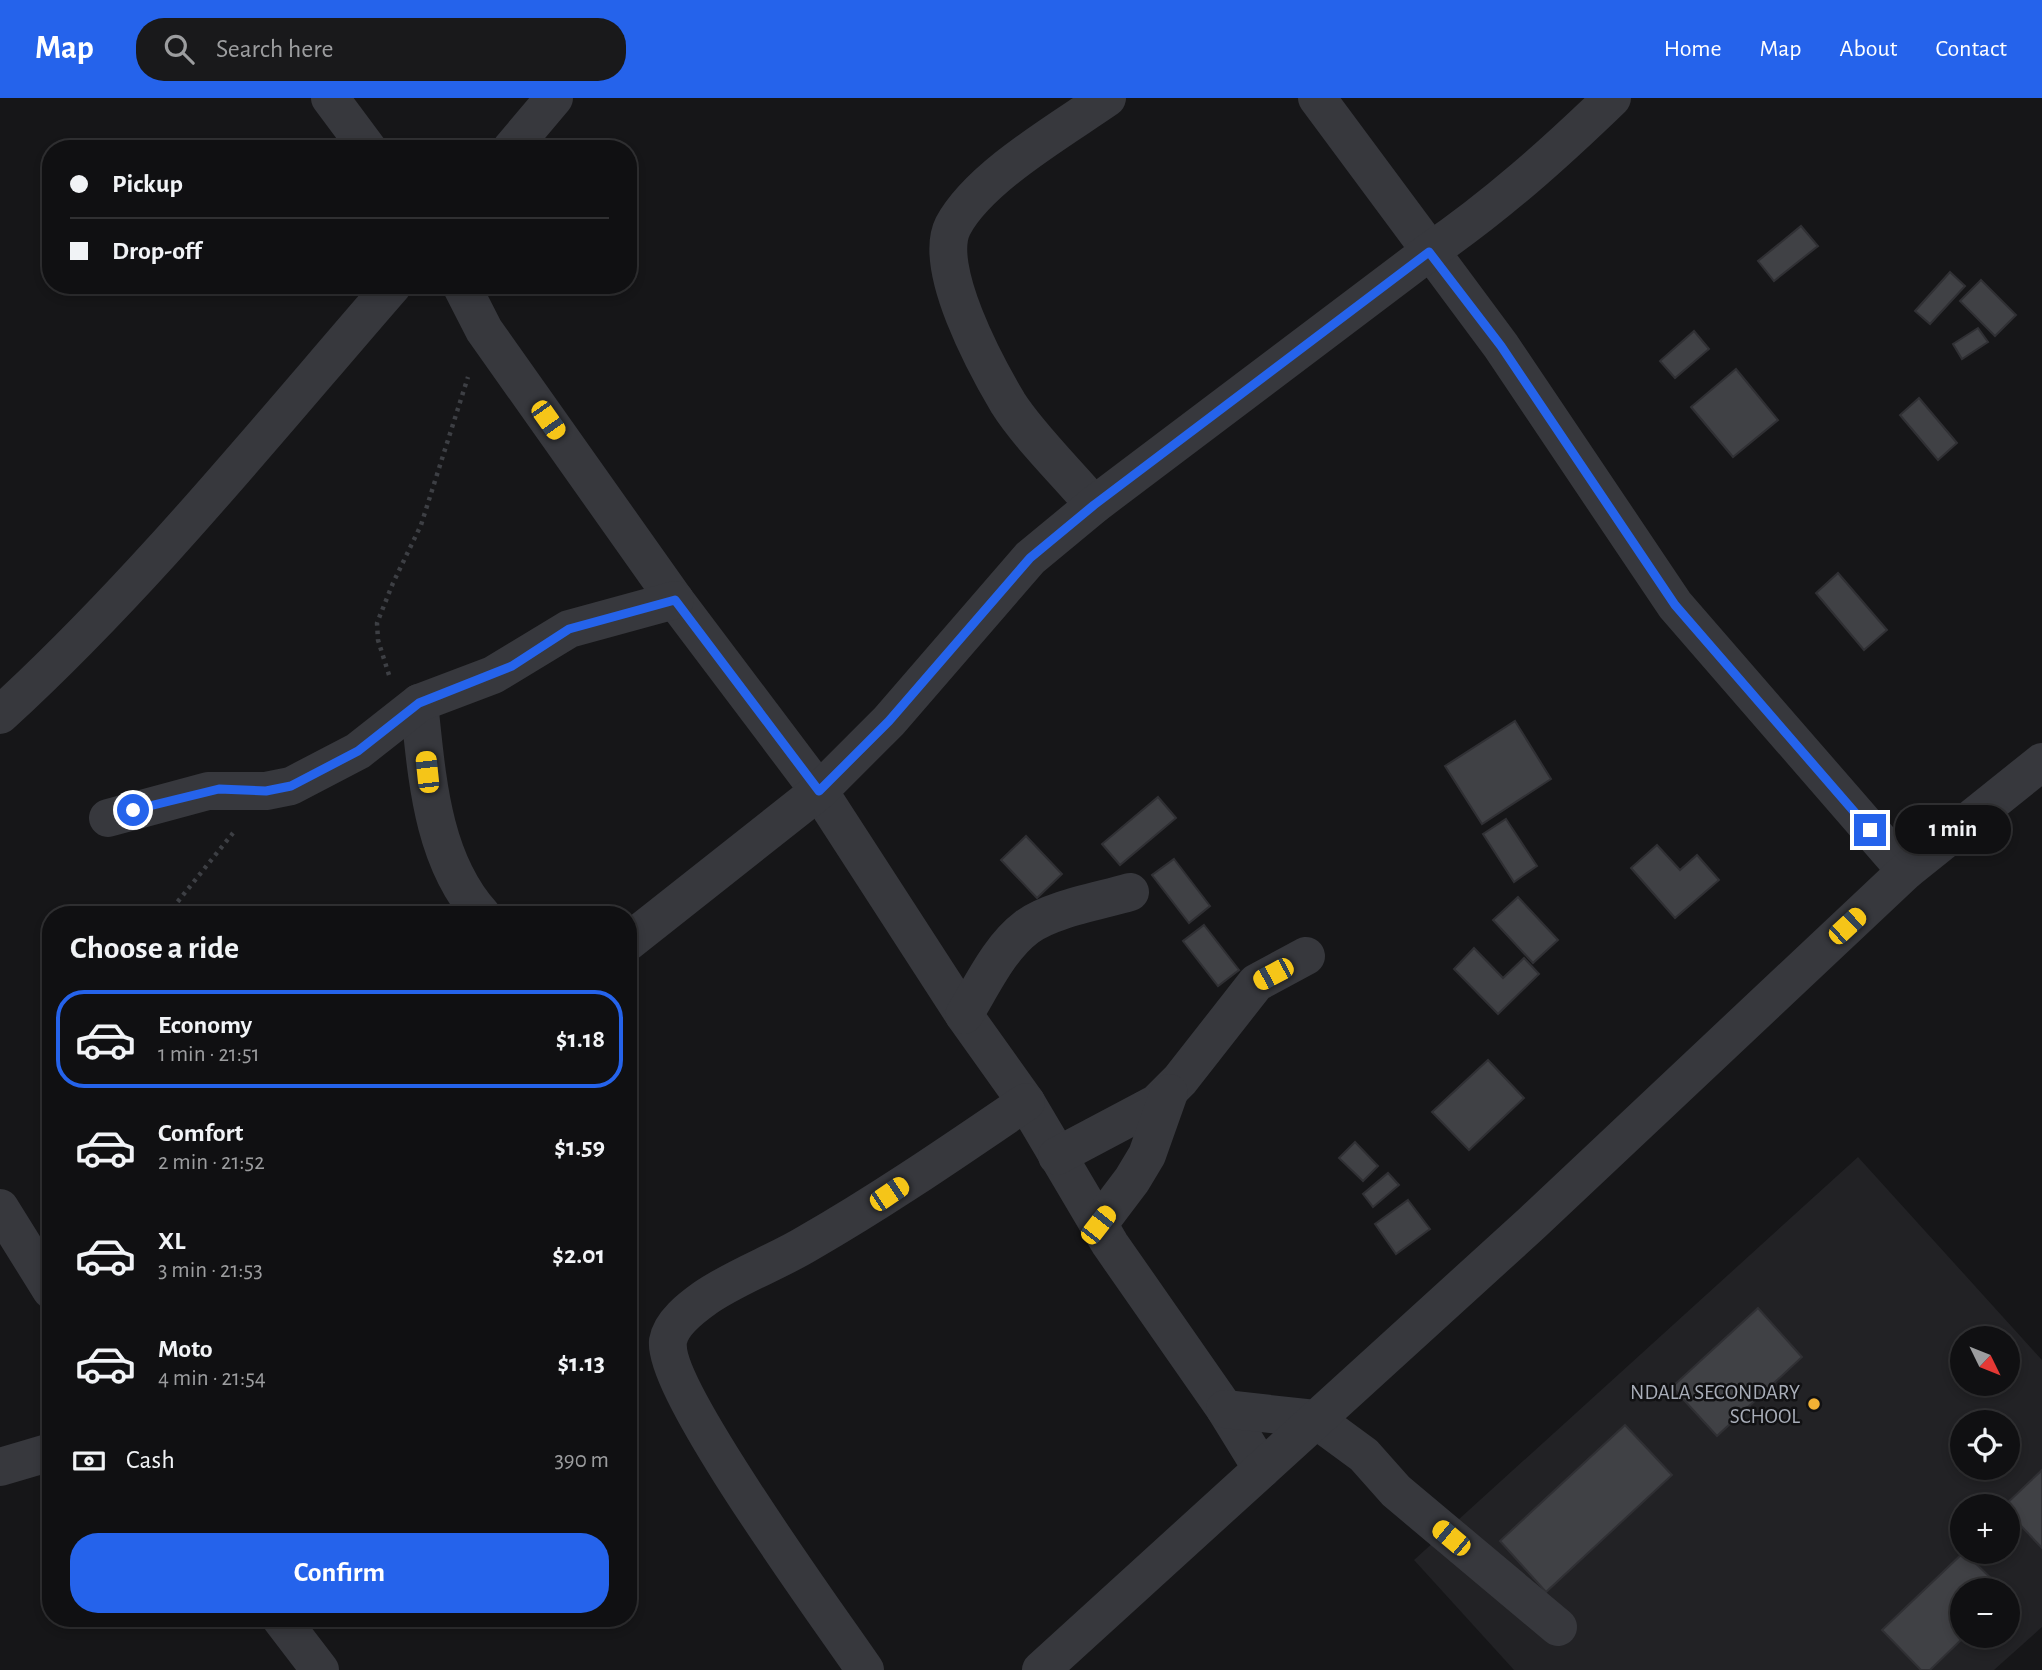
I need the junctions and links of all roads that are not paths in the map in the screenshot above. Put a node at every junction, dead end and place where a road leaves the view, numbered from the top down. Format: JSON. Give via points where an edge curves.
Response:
{"nodes":[{"id":1,"x":330,"y":98,"type":"edge"},
{"id":2,"x":554,"y":98,"type":"edge"},
{"id":3,"x":1107,"y":98,"type":"edge"},
{"id":4,"x":1317,"y":98,"type":"edge"},
{"id":5,"x":1612,"y":98,"type":"edge"},
{"id":6,"x":361,"y":140,"type":"edge"},
{"id":7,"x":518,"y":140,"type":"edge"},
{"id":8,"x":1429,"y":252,"type":"junction"},
{"id":9,"x":385,"y":294,"type":"edge"},
{"id":10,"x":466,"y":294,"type":"edge"},
{"id":11,"x":1094,"y":505,"type":"junction"},
{"id":12,"x":675,"y":600,"type":"junction"},
{"id":13,"x":419,"y":703,"type":"junction"},
{"id":14,"x":0,"y":715,"type":"edge"},
{"id":15,"x":2042,"y":762,"type":"edge"},
{"id":16,"x":819,"y":791,"type":"junction"},
{"id":17,"x":108,"y":818,"type":"dead end"},
{"id":18,"x":1906,"y":871,"type":"junction"},
{"id":19,"x":1129,"y":892,"type":"dead end"},
{"id":20,"x":476,"y":906,"type":"edge"},
{"id":21,"x":637,"y":935,"type":"edge"},
{"id":22,"x":1306,"y":956,"type":"dead end"},
{"id":23,"x":964,"y":1015,"type":"junction"},
{"id":24,"x":1169,"y":1093,"type":"junction"},
{"id":25,"x":1026,"y":1102,"type":"junction"},
{"id":26,"x":1057,"y":1156,"type":"junction"},
{"id":27,"x":0,"y":1208,"type":"edge"},
{"id":28,"x":1098,"y":1225,"type":"junction"},
{"id":29,"x":42,"y":1276,"type":"edge"},
{"id":30,"x":1225,"y":1409,"type":"junction"},
{"id":31,"x":1315,"y":1419,"type":"junction"},
{"id":32,"x":42,"y":1455,"type":"edge"},
{"id":33,"x":0,"y":1467,"type":"edge"},
{"id":34,"x":1262,"y":1469,"type":"junction"},
{"id":35,"x":287,"y":1627,"type":"edge"},
{"id":36,"x":1558,"y":1627,"type":"dead end"},
{"id":37,"x":320,"y":1670,"type":"edge"},
{"id":38,"x":865,"y":1670,"type":"edge"},
{"id":39,"x":1041,"y":1670,"type":"edge"}],
"edges":[{"from":1,"to":6,"type":"street"},
{"from":2,"to":7,"type":"street"},
{"from":3,"to":11,"type":"street","via":[[1029,152],[973,199],[952,228],[946,253],[963,314],[1009,405]]},
{"from":4,"to":8,"type":"street"},
{"from":5,"to":8,"type":"street","via":[[1531,175]]},
{"from":8,"to":11,"type":"street"},
{"from":8,"to":18,"type":"street","via":[[1501,346],[1675,605]]},
{"from":9,"to":14,"type":"street","via":[[181,529],[62,658]]},
{"from":10,"to":12,"type":"street","via":[[484,330]]},
{"from":11,"to":16,"type":"street","via":[[1030,558],[889,721]]},
{"from":12,"to":13,"type":"street","via":[[569,629],[502,671]]},
{"from":12,"to":16,"type":"street"},
{"from":13,"to":17,"type":"street","via":[[358,751],[291,786],[266,791],[219,789]]},
{"from":13,"to":20,"type":"street","via":[[430,796],[441,837],[452,868]]},
{"from":15,"to":18,"type":"street"},
{"from":16,"to":21,"type":"street"},
{"from":16,"to":23,"type":"street"},
{"from":18,"to":31,"type":"street","via":[[1532,1223]]},
{"from":19,"to":23,"type":"street","via":[[1028,926],[1006,948]]},
{"from":22,"to":24,"type":"street","via":[[1256,983]]},
{"from":23,"to":25,"type":"street"},
{"from":24,"to":26,"type":"street","via":[[1132,1118]]},
{"from":24,"to":28,"type":"street","via":[[1147,1155]]},
{"from":25,"to":26,"type":"street"},
{"from":25,"to":38,"type":"street","via":[[889,1194],[707,1297],[683,1316],[668,1338],[675,1377],[713,1445]]},
{"from":26,"to":28,"type":"street"},
{"from":27,"to":29,"type":"street"},
{"from":28,"to":30,"type":"street"},
{"from":30,"to":31,"type":"street"},
{"from":30,"to":34,"type":"street"},
{"from":31,"to":34,"type":"street"},
{"from":31,"to":36,"type":"street","via":[[1364,1455],[1396,1491]]},
{"from":32,"to":33,"type":"street"},
{"from":34,"to":39,"type":"street"},
{"from":35,"to":37,"type":"street"}]}
